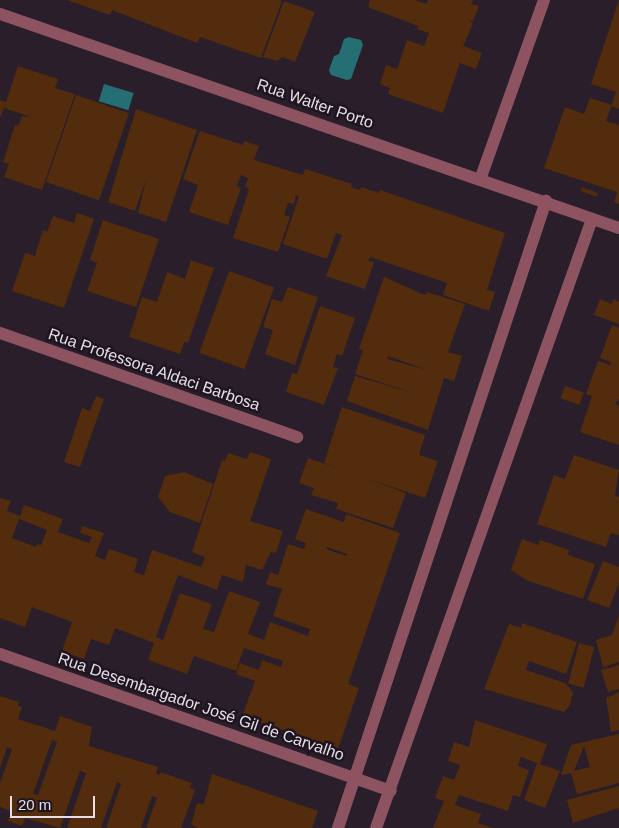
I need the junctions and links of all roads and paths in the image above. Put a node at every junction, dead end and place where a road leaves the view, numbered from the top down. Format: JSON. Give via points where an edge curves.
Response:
{"nodes":[{"id":1,"x":544,"y":0,"type":"edge"},
{"id":2,"x":0,"y":14,"type":"edge"},
{"id":3,"x":480,"y":178,"type":"junction"},
{"id":4,"x":546,"y":202,"type":"junction"},
{"id":5,"x":592,"y":219,"type":"junction"},
{"id":6,"x":619,"y":228,"type":"edge"},
{"id":7,"x":0,"y":333,"type":"edge"},
{"id":8,"x":297,"y":438,"type":"dead end"},
{"id":9,"x":0,"y":654,"type":"edge"},
{"id":10,"x":356,"y":780,"type":"junction"},
{"id":11,"x":391,"y":791,"type":"junction"},
{"id":12,"x":338,"y":828,"type":"edge"},
{"id":13,"x":376,"y":828,"type":"edge"}],
"edges":[{"from":1,"to":3,"type":"street"},
{"from":2,"to":3,"type":"street","name":"Rua Walter Porto"},
{"from":3,"to":4,"type":"street","name":"Rua Walter Porto"},
{"from":4,"to":5,"type":"street","name":"Rua Walter Porto"},
{"from":4,"to":10,"type":"street"},
{"from":5,"to":6,"type":"street","name":"Rua Walter Porto"},
{"from":5,"to":11,"type":"street"},
{"from":7,"to":8,"type":"street","name":"Rua Professora Aldaci Barbosa"},
{"from":9,"to":10,"type":"street","name":"Rua Desembargador José Gil de Carvalho"},
{"from":10,"to":11,"type":"street","name":"Rua Desembargador José Gil de Carvalho"},
{"from":10,"to":12,"type":"street"},
{"from":11,"to":13,"type":"street"}]}
